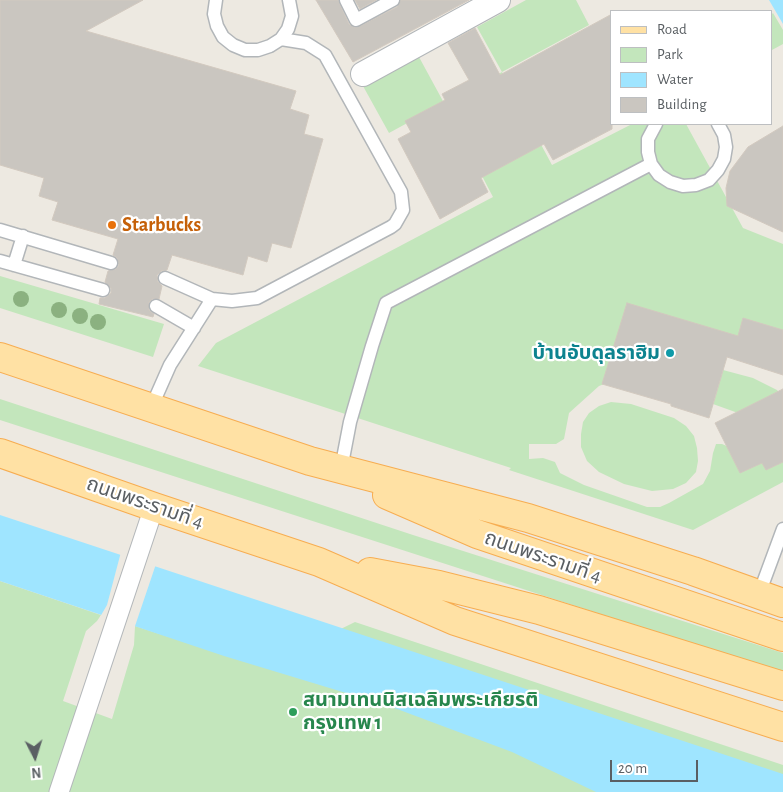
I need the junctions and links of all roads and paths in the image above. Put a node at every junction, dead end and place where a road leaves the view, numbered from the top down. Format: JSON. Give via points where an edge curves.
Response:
{"nodes":[{"id":1,"x":216,"y":0,"type":"edge"},
{"id":2,"x":289,"y":0,"type":"edge"},
{"id":3,"x":346,"y":0,"type":"edge"},
{"id":4,"x":394,"y":0,"type":"edge"},
{"id":5,"x":498,"y":0,"type":"edge"},
{"id":6,"x":281,"y":39,"type":"junction"},
{"id":7,"x":363,"y":74,"type":"dead end"},
{"id":8,"x":655,"y":125,"type":"edge"},
{"id":9,"x":719,"y":125,"type":"edge"},
{"id":10,"x":651,"y":164,"type":"junction"},
{"id":11,"x":0,"y":230,"type":"edge"},
{"id":12,"x":23,"y":236,"type":"junction"},
{"id":13,"x":0,"y":261,"type":"edge"},
{"id":14,"x":111,"y":263,"type":"dead end"},
{"id":15,"x":14,"y":265,"type":"junction"},
{"id":16,"x":165,"y":278,"type":"dead end"},
{"id":17,"x":103,"y":290,"type":"dead end"},
{"id":18,"x":212,"y":299,"type":"junction"},
{"id":19,"x":156,"y":306,"type":"dead end"},
{"id":20,"x":194,"y":328,"type":"junction"},
{"id":21,"x":0,"y":357,"type":"edge"},
{"id":22,"x":151,"y":408,"type":"junction"},
{"id":23,"x":0,"y":452,"type":"edge"},
{"id":24,"x":310,"y":461,"type":"junction"},
{"id":25,"x":341,"y":469,"type":"junction"},
{"id":26,"x":154,"y":507,"type":"junction"},
{"id":27,"x":783,"y":529,"type":"edge"},
{"id":28,"x":319,"y":562,"type":"junction"},
{"id":29,"x":771,"y":598,"type":"edge"},
{"id":30,"x":783,"y":637,"type":"edge"},
{"id":31,"x":783,"y":686,"type":"edge"},
{"id":32,"x":783,"y":727,"type":"edge"},
{"id":33,"x":59,"y":792,"type":"edge"}],
"edges":[{"from":1,"to":6,"type":"lane","via":[[216,26],[233,45],[245,50],[258,50]]},
{"from":2,"to":6,"type":"lane","via":[[292,16]]},
{"from":3,"to":4,"type":"lane","via":[[356,20]]},
{"from":5,"to":7,"type":"street"},
{"from":6,"to":18,"type":"lane","via":[[306,43],[325,55],[401,192],[403,210],[395,224],[257,298]]},
{"from":8,"to":10,"type":"lane","via":[[648,139]]},
{"from":9,"to":10,"type":"lane","via":[[724,135],[725,153],[718,170],[709,180],[683,186],[659,175]]},
{"from":10,"to":25,"type":"lane","via":[[386,303],[350,422]]},
{"from":11,"to":12,"type":"lane"},
{"from":12,"to":14,"type":"lane"},
{"from":12,"to":15,"type":"lane"},
{"from":13,"to":15,"type":"lane"},
{"from":15,"to":17,"type":"lane"},
{"from":16,"to":18,"type":"lane"},
{"from":18,"to":20,"type":"lane"},
{"from":19,"to":20,"type":"lane"},
{"from":20,"to":22,"type":"lane","via":[[170,365]]},
{"from":21,"to":22,"type":"main road","name":"ถนนพระรามที่ 4"},
{"from":22,"to":24,"type":"main road","name":"ถนนพระรามที่ 4"},
{"from":23,"to":26,"type":"main road","name":"ถนนพระรามที่ 4"},
{"from":24,"to":25,"type":"main road","name":"ถนนพระรามที่ 4"},
{"from":24,"to":30,"type":"main road","name":"ถนนพระรามที่ 4","via":[[477,534]]},
{"from":25,"to":29,"type":"main road","name":"ถนนพระรามที่ 4","via":[[528,518]]},
{"from":26,"to":28,"type":"main road","name":"ถนนพระรามที่ 4"},
{"from":26,"to":33,"type":"street"},
{"from":27,"to":29,"type":"lane"},
{"from":28,"to":31,"type":"main road","name":"ถนนพระรามที่ 4","via":[[439,585],[539,610]]},
{"from":28,"to":32,"type":"main road","name":"ถนนพระรามที่ 4","via":[[455,620]]}]}
